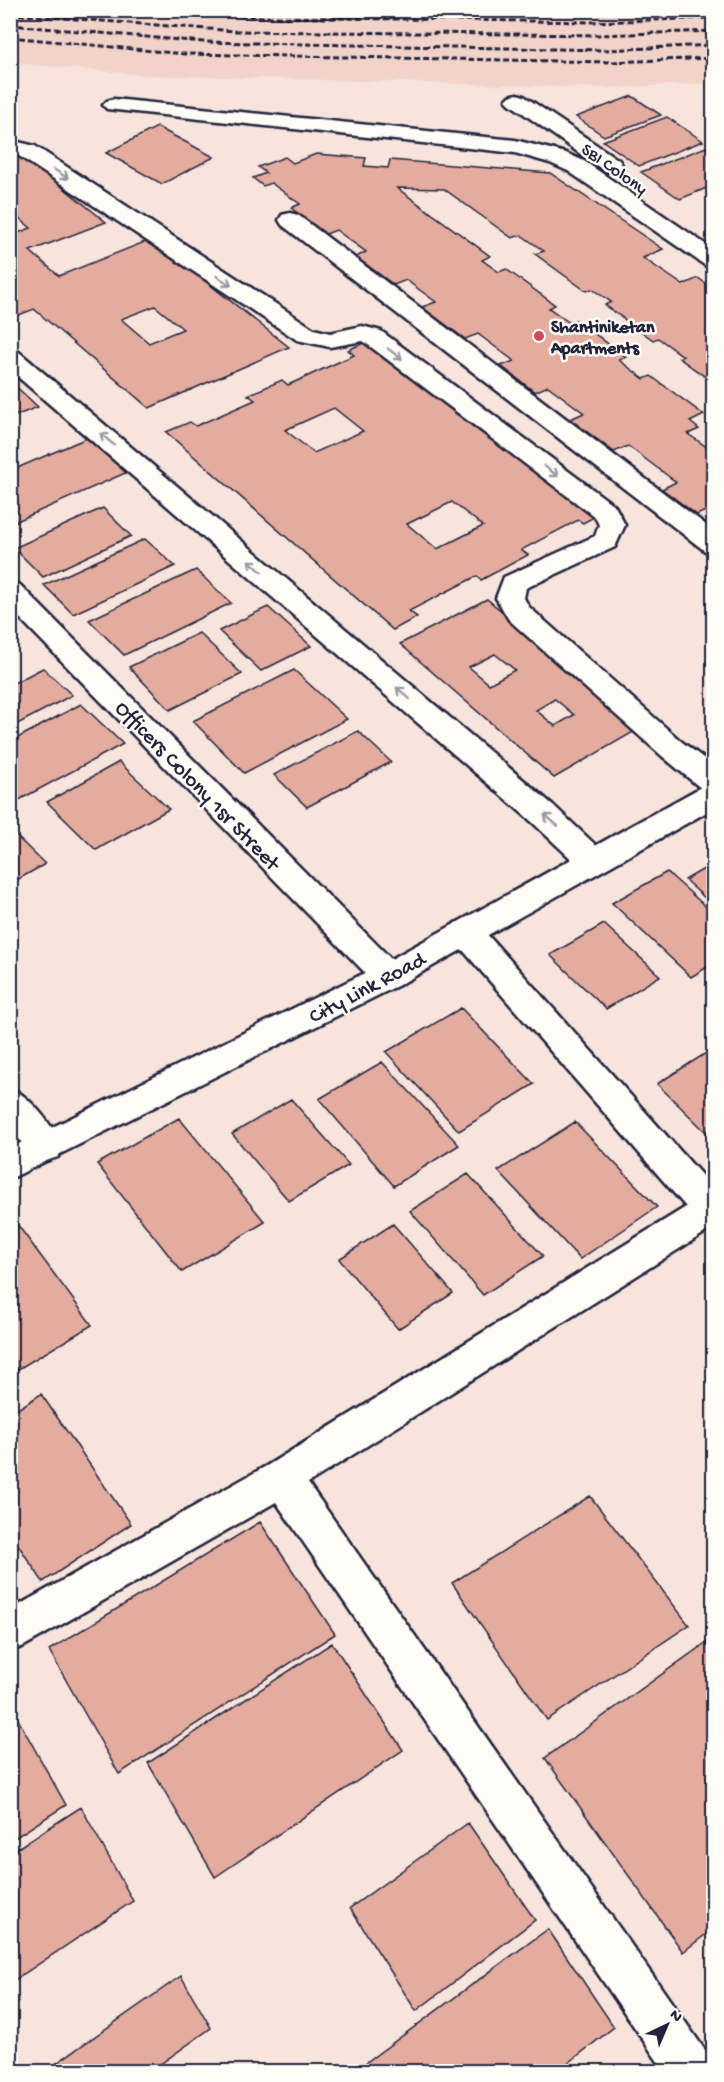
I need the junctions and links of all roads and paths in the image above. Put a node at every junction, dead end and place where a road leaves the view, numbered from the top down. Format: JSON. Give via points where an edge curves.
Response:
{"nodes":[{"id":1,"x":517,"y":100,"type":"dead end"},
{"id":2,"x":114,"y":105,"type":"dead end"},
{"id":3,"x":10,"y":146,"type":"edge"},
{"id":4,"x":290,"y":220,"type":"dead end"},
{"id":5,"x":714,"y":237,"type":"edge"},
{"id":6,"x":714,"y":261,"type":"edge"},
{"id":7,"x":10,"y":357,"type":"edge"},
{"id":8,"x":714,"y":545,"type":"edge"},
{"id":9,"x":10,"y":591,"type":"edge"},
{"id":10,"x":714,"y":782,"type":"edge"},
{"id":11,"x":714,"y":794,"type":"edge"},
{"id":12,"x":593,"y":861,"type":"junction"},
{"id":13,"x":466,"y":932,"type":"junction"},
{"id":14,"x":388,"y":976,"type":"junction"},
{"id":15,"x":10,"y":1102,"type":"edge"},
{"id":16,"x":46,"y":1146,"type":"junction"},
{"id":17,"x":10,"y":1165,"type":"edge"},
{"id":18,"x":712,"y":1209,"type":"edge"},
{"id":19,"x":282,"y":1478,"type":"junction"},
{"id":20,"x":10,"y":1632,"type":"edge"},
{"id":21,"x":693,"y":2072,"type":"edge"}],
"edges":[{"from":1,"to":5,"type":"street","name":"SBI Colony"},
{"from":2,"to":6,"type":"street","via":[[514,147],[558,158],[576,166]]},
{"from":3,"to":10,"type":"street","one_way":true,"via":[[27,151],[306,335],[330,340],[362,333],[372,336],[606,512],[612,525],[606,541],[514,583],[510,598],[519,613]]},
{"from":4,"to":8,"type":"street"},
{"from":12,"to":7,"type":"street","one_way":true,"via":[[555,824]]},
{"from":9,"to":14,"type":"street","name":"Officers Colony 1sr Street"},
{"from":11,"to":12,"type":"street","name":"City Link Road"},
{"from":12,"to":13,"type":"street","name":"City Link Road"},
{"from":13,"to":14,"type":"street","name":"City Link Road"},
{"from":13,"to":18,"type":"street"},
{"from":14,"to":16,"type":"street","name":"City Link Road"},
{"from":15,"to":16,"type":"street"},
{"from":16,"to":17,"type":"street","name":"City Link Road"},
{"from":18,"to":19,"type":"street"},
{"from":19,"to":20,"type":"street"},
{"from":19,"to":21,"type":"street"}]}
